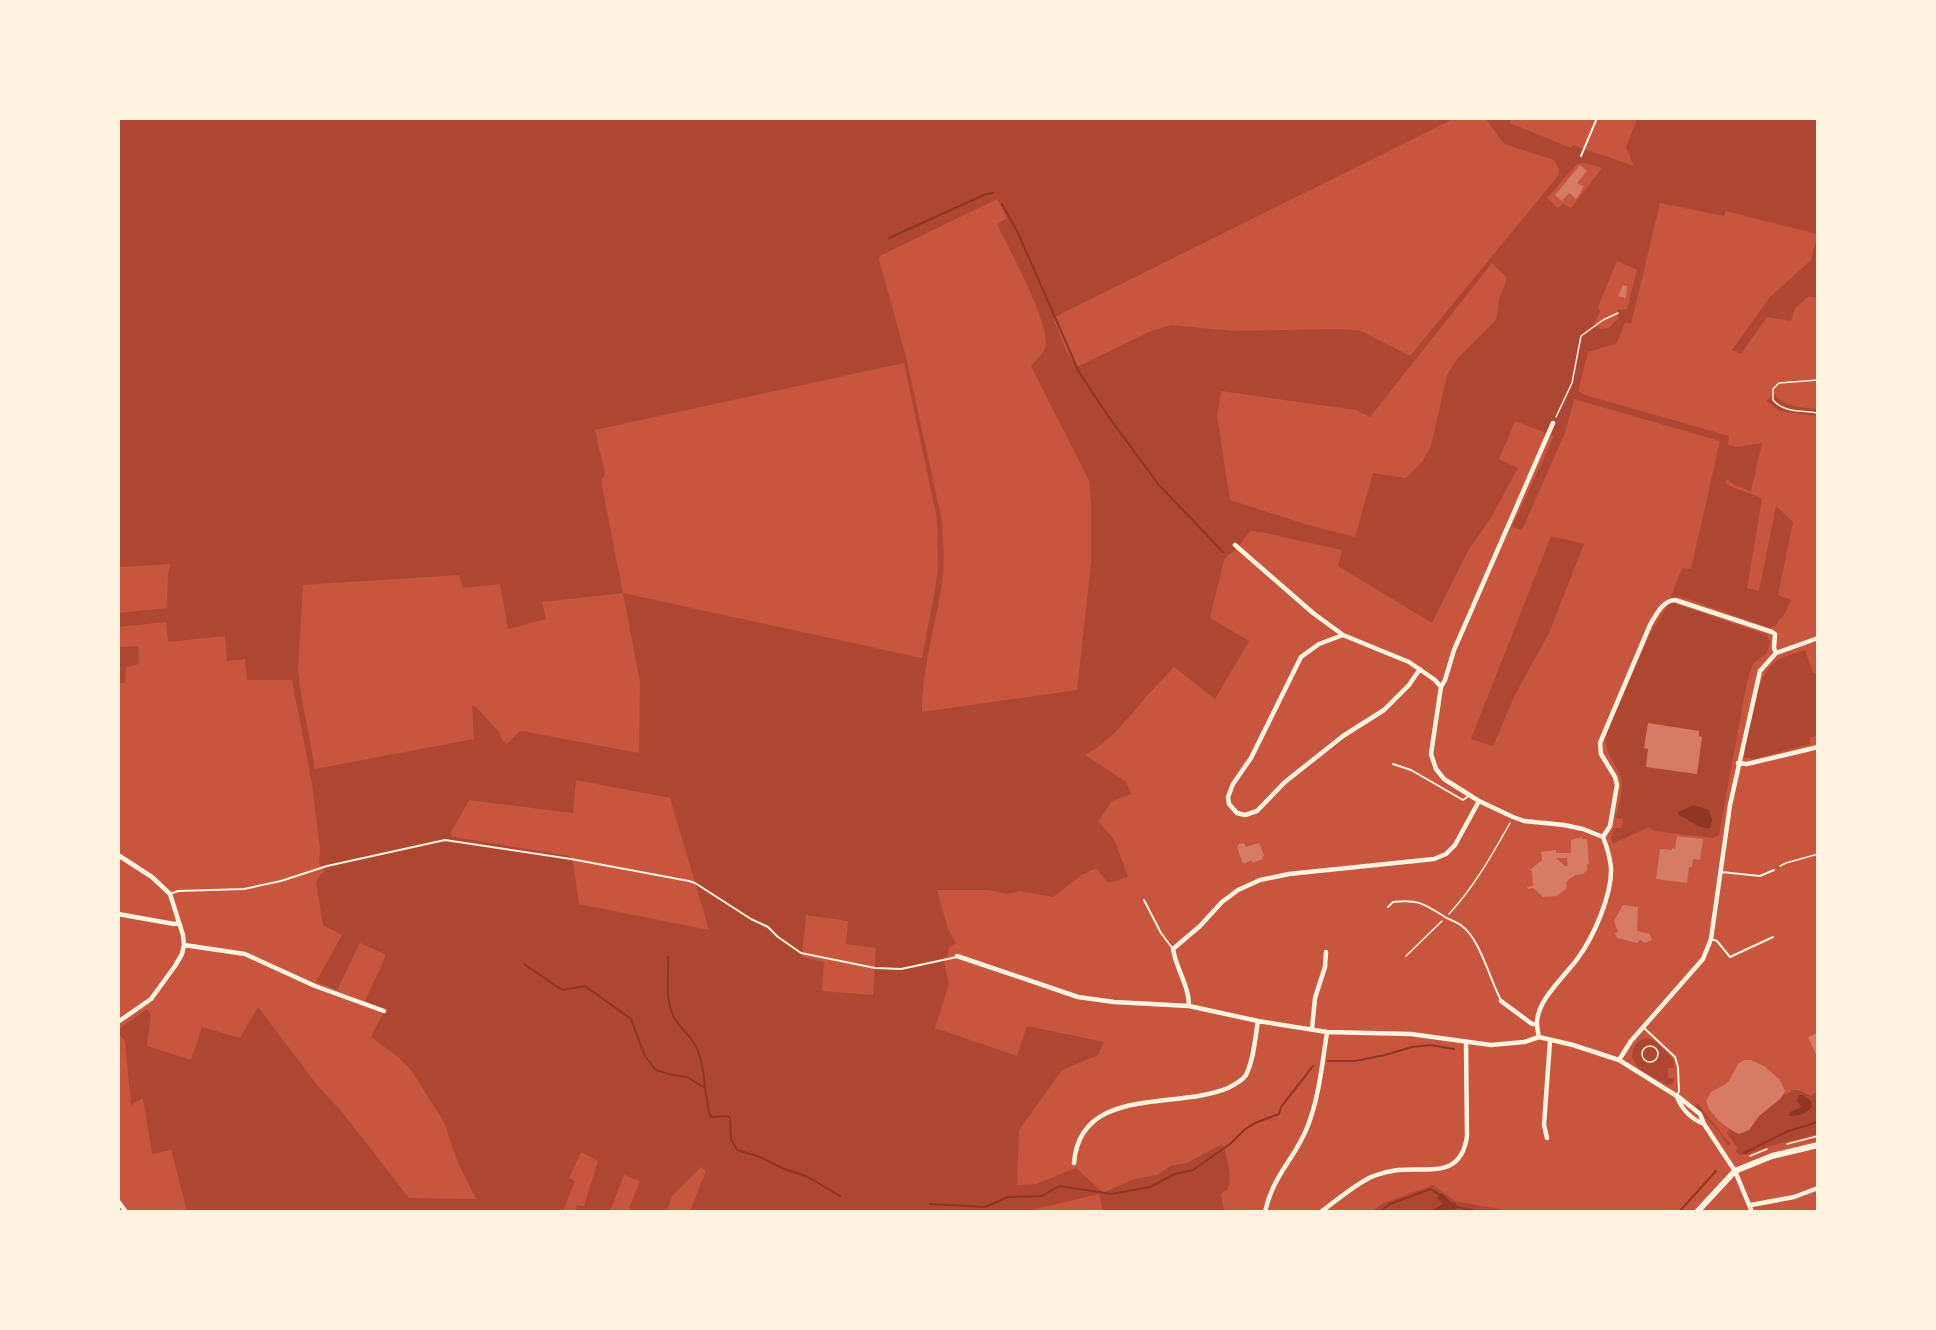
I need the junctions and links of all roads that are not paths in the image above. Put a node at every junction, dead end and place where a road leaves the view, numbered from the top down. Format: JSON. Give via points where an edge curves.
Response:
{"nodes":[{"id":1,"x":1597,"y":118,"type":"edge"},
{"id":2,"x":1581,"y":156,"type":"dead end"},
{"id":3,"x":1553,"y":423,"type":"road end"},
{"id":4,"x":1235,"y":545,"type":"dead end"},
{"id":5,"x":1343,"y":635,"type":"junction"},
{"id":6,"x":1818,"y":638,"type":"edge"},
{"id":7,"x":1776,"y":653,"type":"junction"},
{"id":8,"x":1420,"y":669,"type":"junction"},
{"id":9,"x":1441,"y":687,"type":"junction"},
{"id":10,"x":1818,"y":747,"type":"edge"},
{"id":11,"x":1738,"y":763,"type":"junction"},
{"id":12,"x":1393,"y":764,"type":"dead end"},
{"id":13,"x":1470,"y":795,"type":"junction"},
{"id":14,"x":1479,"y":801,"type":"junction"},
{"id":15,"x":1603,"y":837,"type":"junction"},
{"id":16,"x":118,"y":855,"type":"edge"},
{"id":17,"x":1774,"y":870,"type":"road end"},
{"id":18,"x":1720,"y":871,"type":"junction"},
{"id":19,"x":170,"y":894,"type":"junction"},
{"id":20,"x":1144,"y":900,"type":"dead end"},
{"id":21,"x":1388,"y":907,"type":"dead end"},
{"id":22,"x":118,"y":914,"type":"edge"},
{"id":23,"x":179,"y":923,"type":"junction"},
{"id":24,"x":1773,"y":938,"type":"dead end"},
{"id":25,"x":1711,"y":939,"type":"junction"},
{"id":26,"x":184,"y":945,"type":"junction"},
{"id":27,"x":1173,"y":949,"type":"junction"},
{"id":28,"x":1326,"y":952,"type":"dead end"},
{"id":29,"x":957,"y":956,"type":"joint"},
{"id":30,"x":1501,"y":1001,"type":"joint"},
{"id":31,"x":1189,"y":1006,"type":"junction"},
{"id":32,"x":384,"y":1011,"type":"dead end"},
{"id":33,"x":1258,"y":1021,"type":"junction"},
{"id":34,"x":118,"y":1022,"type":"edge"},
{"id":35,"x":1537,"y":1024,"type":"junction"},
{"id":36,"x":1643,"y":1027,"type":"junction"},
{"id":37,"x":1312,"y":1029,"type":"junction"},
{"id":38,"x":1327,"y":1032,"type":"junction"},
{"id":39,"x":1539,"y":1037,"type":"junction"},
{"id":40,"x":1550,"y":1041,"type":"junction"},
{"id":41,"x":1466,"y":1042,"type":"junction"},
{"id":42,"x":1619,"y":1060,"type":"junction"},
{"id":43,"x":1676,"y":1097,"type":"junction"},
{"id":44,"x":1547,"y":1138,"type":"dead end"},
{"id":45,"x":1818,"y":1145,"type":"edge"},
{"id":46,"x":1074,"y":1163,"type":"dead end"},
{"id":47,"x":1735,"y":1171,"type":"junction"},
{"id":48,"x":1818,"y":1188,"type":"edge"},
{"id":49,"x":118,"y":1201,"type":"edge"},
{"id":50,"x":1750,"y":1205,"type":"junction"},
{"id":51,"x":126,"y":1212,"type":"edge"},
{"id":52,"x":1265,"y":1212,"type":"edge"},
{"id":53,"x":1321,"y":1212,"type":"edge"},
{"id":54,"x":1697,"y":1212,"type":"edge"},
{"id":55,"x":1752,"y":1212,"type":"edge"}],
"edges":[{"from":1,"to":2,"type":"lane"},
{"from":3,"to":9,"type":"street"},
{"from":4,"to":5,"type":"street"},
{"from":5,"to":8,"type":"street"},
{"from":5,"to":8,"type":"street","via":[[1319,644],[1301,657],[1228,796],[1237,813],[1257,811],[1343,736],[1384,710]]},
{"from":6,"to":7,"type":"street"},
{"from":7,"to":11,"type":"street","via":[[1760,671]]},
{"from":7,"to":15,"type":"street","via":[[1772,632],[1675,600],[1660,608],[1600,743],[1601,754],[1617,785],[1611,826]]},
{"from":8,"to":9,"type":"street"},
{"from":9,"to":13,"type":"street","via":[[1431,754],[1443,779]]},
{"from":10,"to":11,"type":"street"},
{"from":11,"to":18,"type":"street"},
{"from":12,"to":13,"type":"lane","via":[[1463,800]]},
{"from":13,"to":14,"type":"street"},
{"from":14,"to":15,"type":"street","via":[[1524,821],[1583,829]]},
{"from":14,"to":27,"type":"street","via":[[1446,854],[1434,859],[1260,880],[1238,890]]},
{"from":15,"to":35,"type":"street","via":[[1611,867],[1606,899],[1590,939],[1552,990],[1538,1014]]},
{"from":16,"to":19,"type":"street"},
{"from":17,"to":18,"type":"lane","via":[[1760,876]]},
{"from":18,"to":25,"type":"street"},
{"from":19,"to":23,"type":"street"},
{"from":19,"to":29,"type":"lane","via":[[244,889],[445,840],[695,883],[768,927],[801,953],[875,968],[901,969]]},
{"from":20,"to":27,"type":"lane"},
{"from":21,"to":30,"type":"lane","via":[[1393,902],[1417,901],[1463,927],[1482,955]]},
{"from":22,"to":23,"type":"street"},
{"from":23,"to":26,"type":"street"},
{"from":24,"to":25,"type":"lane","via":[[1730,957]]},
{"from":25,"to":36,"type":"street","via":[[1703,959]]},
{"from":26,"to":32,"type":"street","via":[[245,954],[315,986]]},
{"from":26,"to":34,"type":"street","via":[[175,966],[151,999]]},
{"from":27,"to":31,"type":"street","via":[[1189,994]]},
{"from":28,"to":37,"type":"street"},
{"from":29,"to":31,"type":"street","via":[[1078,997]]},
{"from":30,"to":35,"type":"street"},
{"from":31,"to":33,"type":"street"},
{"from":33,"to":37,"type":"street"},
{"from":33,"to":46,"type":"street","via":[[1245,1076],[1234,1085],[1220,1091],[1105,1112],[1083,1131],[1075,1148]]},
{"from":35,"to":39,"type":"street"},
{"from":36,"to":42,"type":"street"},
{"from":36,"to":43,"type":"lane","via":[[1675,1057],[1679,1091]]},
{"from":37,"to":38,"type":"street"},
{"from":38,"to":41,"type":"street","via":[[1411,1034]]},
{"from":38,"to":52,"type":"street","via":[[1316,1102],[1306,1130],[1272,1186]]},
{"from":39,"to":40,"type":"street"},
{"from":39,"to":41,"type":"street","via":[[1508,1044]]},
{"from":40,"to":42,"type":"street"},
{"from":40,"to":44,"type":"street","via":[[1544,1125]]},
{"from":41,"to":53,"type":"street","via":[[1467,1136],[1459,1160],[1436,1170],[1397,1170],[1371,1178]]},
{"from":42,"to":43,"type":"street"},
{"from":43,"to":47,"type":"street","via":[[1700,1114]]},
{"from":45,"to":47,"type":"main road","via":[[1772,1156]]},
{"from":47,"to":50,"type":"street"},
{"from":47,"to":54,"type":"main road"},
{"from":48,"to":50,"type":"street"},
{"from":49,"to":51,"type":"street"},
{"from":50,"to":55,"type":"street"}]}
